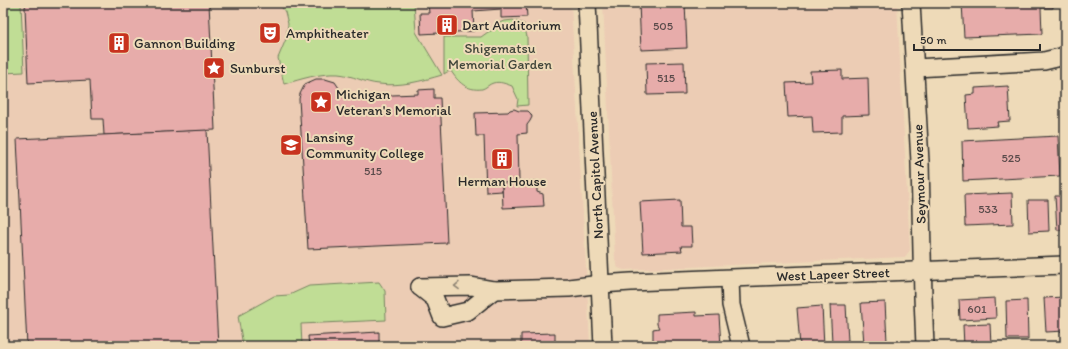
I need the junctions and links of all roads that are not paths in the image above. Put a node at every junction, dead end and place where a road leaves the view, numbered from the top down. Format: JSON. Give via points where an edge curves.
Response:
{"nodes":[{"id":1,"x":587,"y":3,"type":"edge"},
{"id":2,"x":911,"y":3,"type":"edge"},
{"id":3,"x":1065,"y":56,"type":"edge"},
{"id":4,"x":915,"y":68,"type":"junction"},
{"id":5,"x":1065,"y":265,"type":"edge"},
{"id":6,"x":923,"y":270,"type":"junction"},
{"id":7,"x":730,"y":279,"type":"junction"},
{"id":8,"x":601,"y":284,"type":"junction"},
{"id":9,"x":494,"y":290,"type":"junction"},
{"id":10,"x":603,"y":346,"type":"edge"},
{"id":11,"x":741,"y":346,"type":"edge"},
{"id":12,"x":925,"y":346,"type":"edge"}],
"edges":[{"from":1,"to":8,"type":"street","name":"North Capitol Avenue"},
{"from":2,"to":4,"type":"street","name":"Seymour Avenue"},
{"from":3,"to":4,"type":"street","via":[[1044,61]]},
{"from":4,"to":6,"type":"street","name":"Seymour Avenue"},
{"from":5,"to":6,"type":"street","name":"West Lapeer Street"},
{"from":6,"to":7,"type":"street","name":"West Lapeer Street"},
{"from":6,"to":12,"type":"street","name":"Seymour Avenue"},
{"from":7,"to":8,"type":"street","name":"West Lapeer Street"},
{"from":7,"to":11,"type":"street","via":[[731,305]]},
{"from":8,"to":9,"type":"street","name":"West Lapeer Street","via":[[569,288]]},
{"from":8,"to":10,"type":"street","name":"North Capitol Avenue"},
{"from":9,"to":9,"type":"street","name":"West Lapeer Street","one_way":true,"via":[[471,286],[420,287],[435,299],[442,316],[468,311]]}]}
